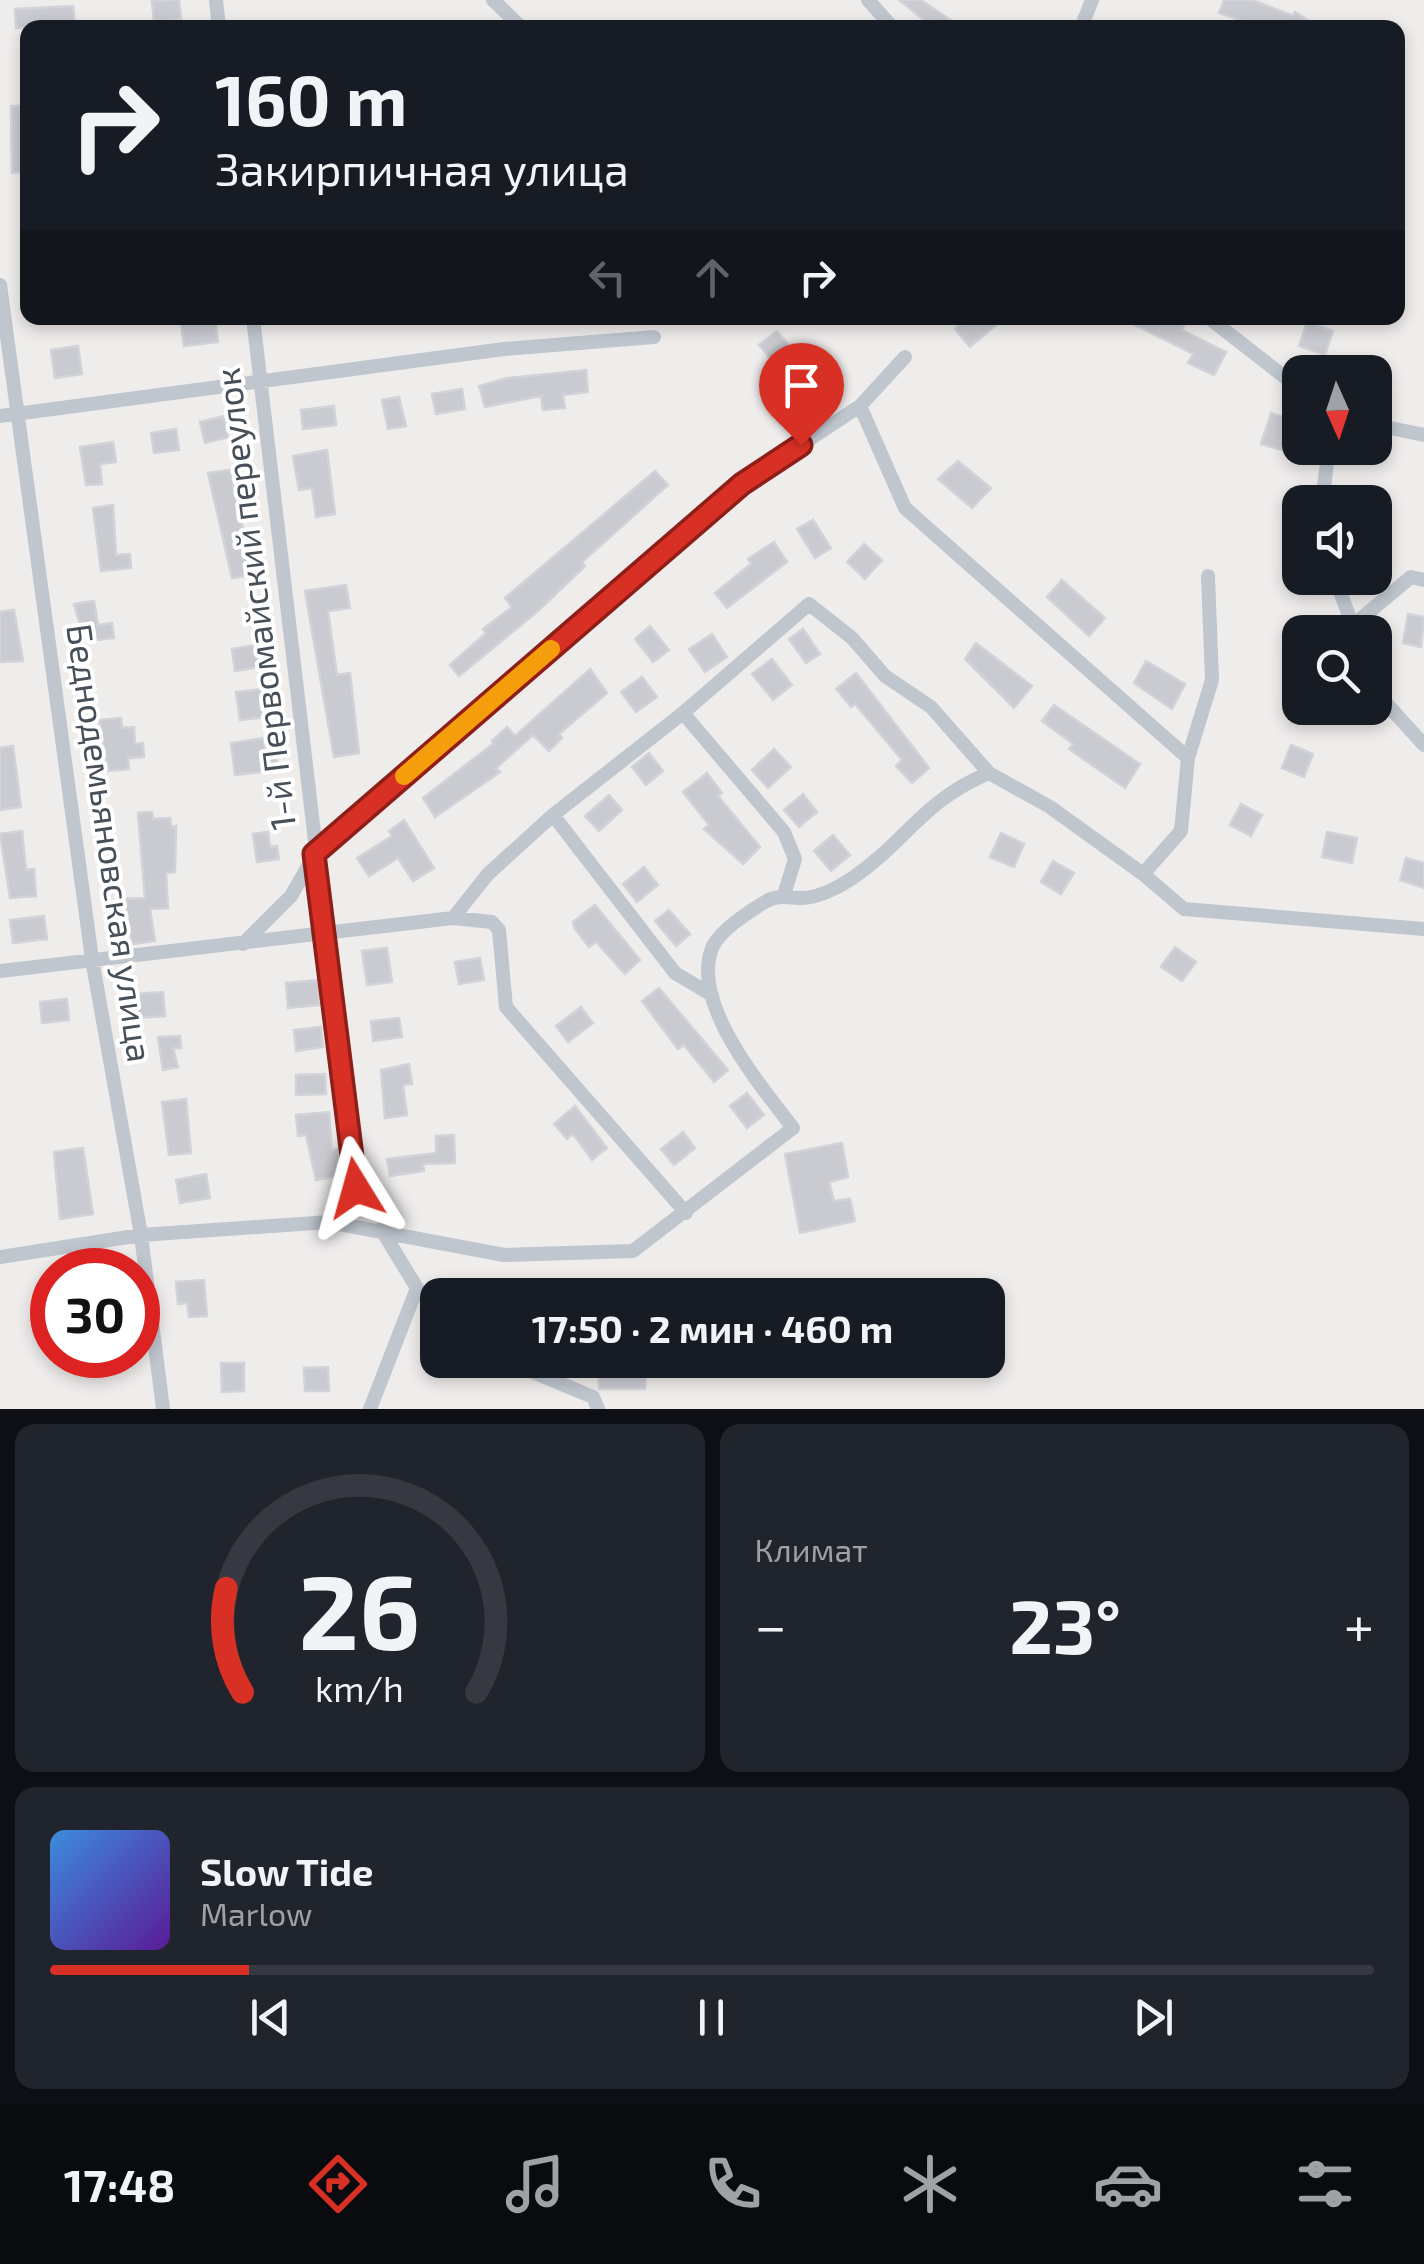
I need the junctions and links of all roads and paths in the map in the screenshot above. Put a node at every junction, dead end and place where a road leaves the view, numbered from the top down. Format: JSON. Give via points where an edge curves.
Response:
{"nodes":[{"id":1,"x":493,"y":0,"type":"edge"},
{"id":2,"x":868,"y":0,"type":"edge"},
{"id":3,"x":514,"y":20,"type":"edge"},
{"id":4,"x":886,"y":20,"type":"edge"},
{"id":5,"x":0,"y":286,"type":"edge"},
{"id":6,"x":254,"y":325,"type":"edge"},
{"id":7,"x":1218,"y":325,"type":"edge"},
{"id":8,"x":654,"y":337,"type":"dead end"},
{"id":9,"x":905,"y":358,"type":"dead end"},
{"id":10,"x":1282,"y":375,"type":"edge"},
{"id":11,"x":261,"y":381,"type":"junction"},
{"id":12,"x":860,"y":406,"type":"junction"},
{"id":13,"x":19,"y":412,"type":"junction"},
{"id":14,"x":0,"y":416,"type":"edge"},
{"id":15,"x":1392,"y":428,"type":"edge"},
{"id":16,"x":1424,"y":435,"type":"edge"},
{"id":17,"x":1208,"y":576,"type":"dead end"},
{"id":18,"x":1424,"y":580,"type":"edge"},
{"id":19,"x":1369,"y":615,"type":"edge"},
{"id":20,"x":1392,"y":710,"type":"edge"},
{"id":21,"x":684,"y":713,"type":"junction"},
{"id":22,"x":1424,"y":745,"type":"edge"},
{"id":23,"x":1188,"y":758,"type":"junction"},
{"id":24,"x":989,"y":774,"type":"junction"},
{"id":25,"x":554,"y":815,"type":"junction"},
{"id":26,"x":314,"y":854,"type":"junction"},
{"id":27,"x":1143,"y":874,"type":"junction"},
{"id":28,"x":784,"y":895,"type":"junction"},
{"id":29,"x":453,"y":918,"type":"junction"},
{"id":30,"x":1424,"y":929,"type":"edge"},
{"id":31,"x":324,"y":936,"type":"junction"},
{"id":32,"x":243,"y":944,"type":"junction"},
{"id":33,"x":92,"y":958,"type":"junction"},
{"id":34,"x":0,"y":971,"type":"edge"},
{"id":35,"x":712,"y":995,"type":"junction"},
{"id":36,"x":686,"y":1213,"type":"junction"},
{"id":37,"x":328,"y":1222,"type":"junction"},
{"id":38,"x":381,"y":1229,"type":"junction"},
{"id":39,"x":142,"y":1236,"type":"junction"},
{"id":40,"x":0,"y":1257,"type":"edge"},
{"id":41,"x":418,"y":1288,"type":"junction"},
{"id":42,"x":420,"y":1290,"type":"edge"},
{"id":43,"x":547,"y":1378,"type":"edge"},
{"id":44,"x":163,"y":1409,"type":"edge"},
{"id":45,"x":370,"y":1409,"type":"edge"},
{"id":46,"x":598,"y":1409,"type":"edge"}],
"edges":[{"from":1,"to":3,"type":"street"},
{"from":2,"to":4,"type":"street"},
{"from":5,"to":13,"type":"street","name":"Беднодемьяновская улица"},
{"from":6,"to":11,"type":"street","name":"1-й Первомайский переулок"},
{"from":7,"to":10,"type":"street"},
{"from":8,"to":11,"type":"street"},
{"from":9,"to":12,"type":"street"},
{"from":11,"to":13,"type":"street"},
{"from":11,"to":26,"type":"street","name":"1-й Первомайский переулок"},
{"from":12,"to":23,"type":"street","via":[[906,508]]},
{"from":12,"to":26,"type":"street","via":[[742,484]]},
{"from":13,"to":14,"type":"street"},
{"from":13,"to":33,"type":"street","name":"Беднодемьяновская улица"},
{"from":15,"to":16,"type":"street"},
{"from":17,"to":23,"type":"street","via":[[1212,680]]},
{"from":18,"to":19,"type":"street","via":[[1411,578]]},
{"from":20,"to":22,"type":"street"},
{"from":21,"to":24,"type":"street","via":[[809,604],[886,676],[931,707]]},
{"from":21,"to":25,"type":"street"},
{"from":21,"to":28,"type":"street","via":[[784,832],[795,859]]},
{"from":23,"to":27,"type":"street","via":[[1182,830]]},
{"from":24,"to":27,"type":"street","via":[[1050,807]]},
{"from":24,"to":28,"type":"street","via":[[951,789],[848,882],[802,898]]},
{"from":25,"to":29,"type":"street","via":[[488,874]]},
{"from":25,"to":35,"type":"street","via":[[675,973]]},
{"from":26,"to":31,"type":"street","name":"1-й Первомайский переулок"},
{"from":26,"to":32,"type":"street","via":[[291,896]]},
{"from":27,"to":30,"type":"street","via":[[1184,909]]},
{"from":28,"to":35,"type":"street","via":[[767,900],[714,944]]},
{"from":29,"to":31,"type":"street"},
{"from":29,"to":36,"type":"street","via":[[492,922],[499,930],[506,1008]]},
{"from":31,"to":32,"type":"street"},
{"from":31,"to":37,"type":"street","name":"1-й Первомайский переулок","via":[[356,1188]]},
{"from":32,"to":33,"type":"street"},
{"from":33,"to":34,"type":"street"},
{"from":33,"to":39,"type":"street","name":"Беднодемьяновская улица"},
{"from":35,"to":36,"type":"street","via":[[735,1050],[792,1128]]},
{"from":36,"to":38,"type":"street","via":[[633,1251],[504,1255]]},
{"from":37,"to":38,"type":"street"},
{"from":37,"to":39,"type":"street"},
{"from":38,"to":41,"type":"street"},
{"from":39,"to":40,"type":"street"},
{"from":39,"to":44,"type":"street","name":"Беднодемьяновская улица"},
{"from":41,"to":42,"type":"street"},
{"from":41,"to":45,"type":"street"},
{"from":43,"to":46,"type":"street","via":[[593,1397]]}]}
